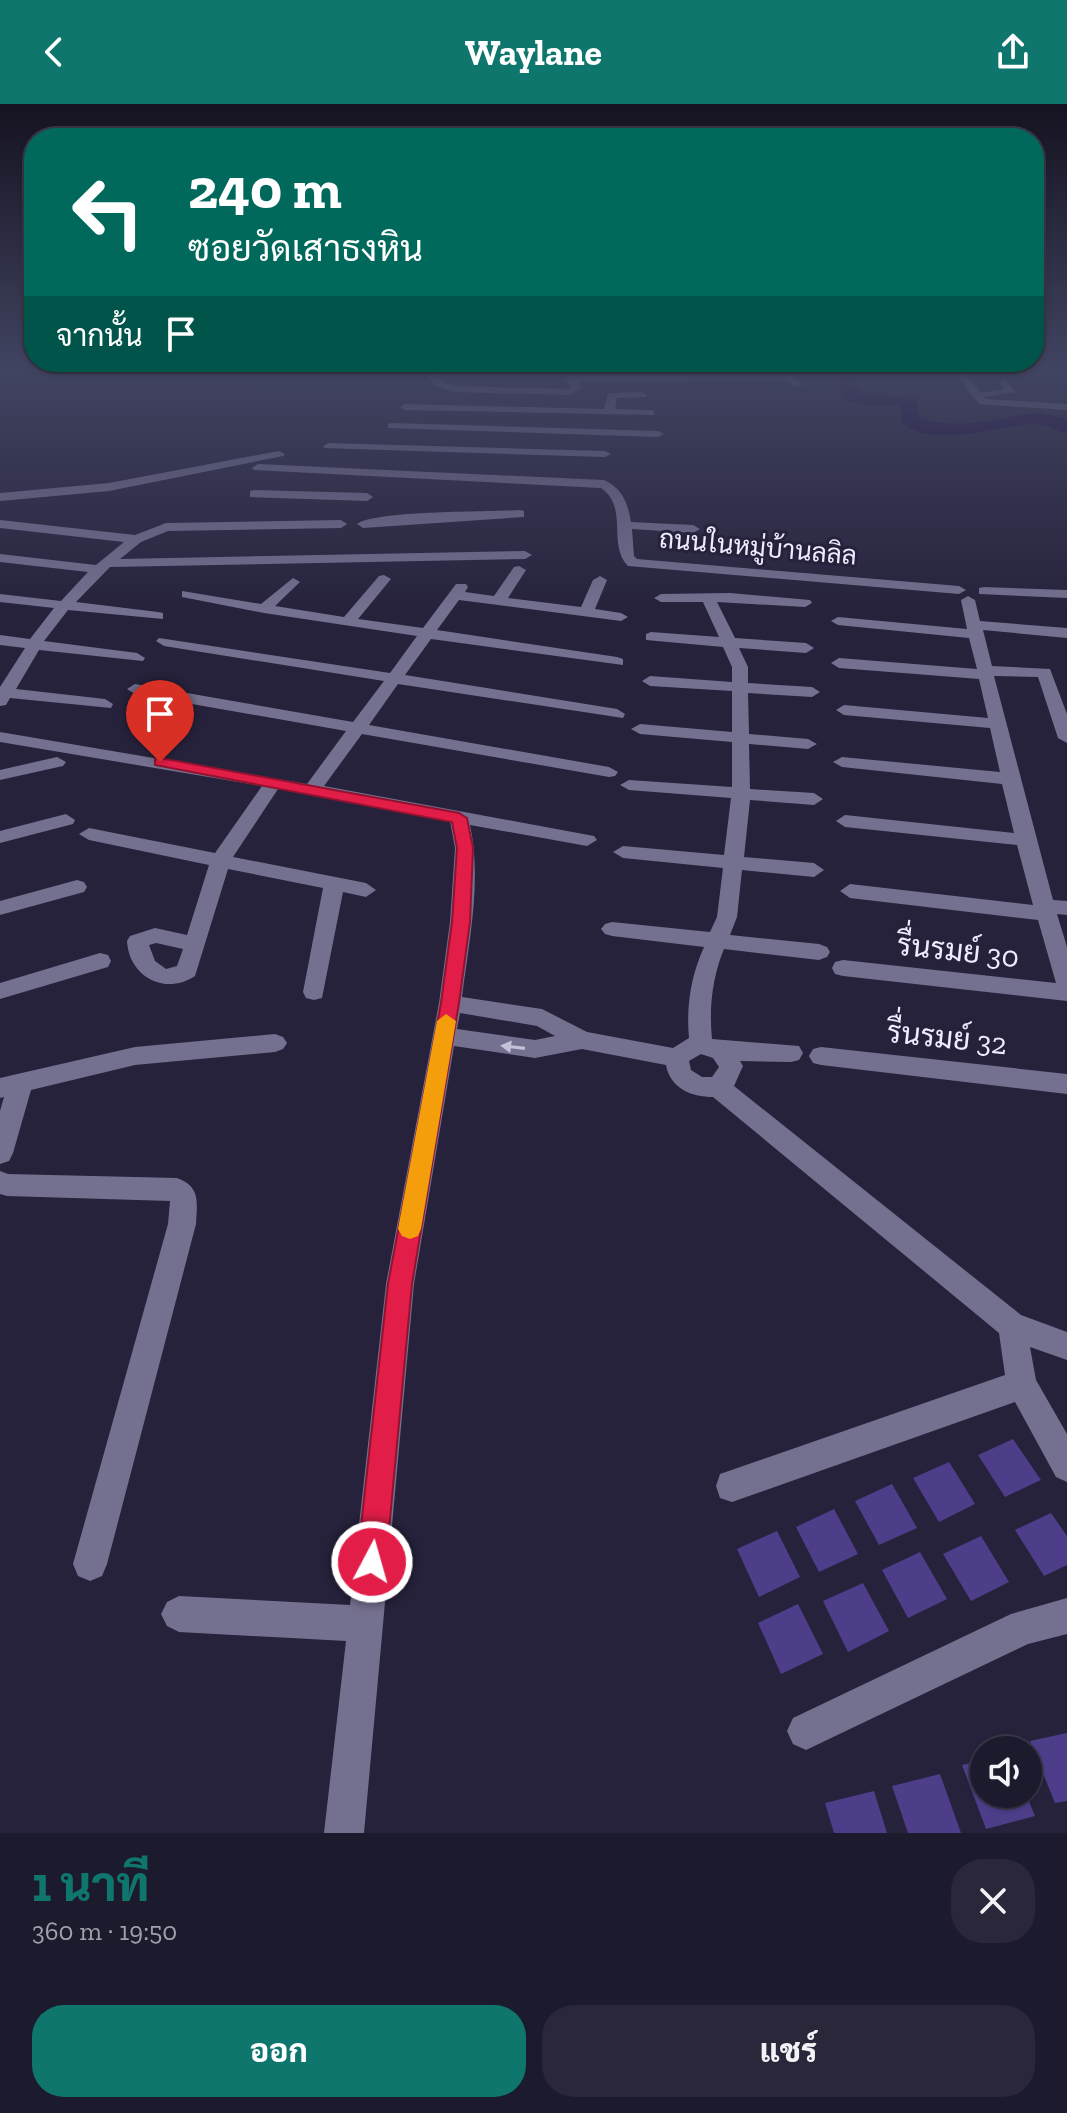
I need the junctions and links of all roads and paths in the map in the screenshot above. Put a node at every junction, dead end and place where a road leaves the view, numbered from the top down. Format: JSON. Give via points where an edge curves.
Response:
{"nodes":[{"id":1,"x":386,"y":451,"type":"edge"},
{"id":2,"x":497,"y":451,"type":"edge"},
{"id":3,"x":510,"y":451,"type":"junction"},
{"id":4,"x":279,"y":454,"type":"dead end"},
{"id":5,"x":605,"y":454,"type":"dead end"},
{"id":6,"x":248,"y":467,"type":"dead end"},
{"id":7,"x":376,"y":473,"type":"junction"},
{"id":8,"x":504,"y":479,"type":"junction"},
{"id":9,"x":254,"y":494,"type":"dead end"},
{"id":10,"x":367,"y":497,"type":"junction"},
{"id":11,"x":3,"y":500,"type":"edge"},
{"id":12,"x":520,"y":514,"type":"dead end"},
{"id":13,"x":0,"y":521,"type":"edge"},
{"id":14,"x":360,"y":523,"type":"junction"},
{"id":15,"x":624,"y":525,"type":"junction"},
{"id":16,"x":693,"y":529,"type":"dead end"},
{"id":17,"x":136,"y":539,"type":"junction"},
{"id":18,"x":525,"y":555,"type":"dead end"},
{"id":19,"x":0,"y":558,"type":"edge"},
{"id":20,"x":103,"y":566,"type":"junction"},
{"id":21,"x":519,"y":570,"type":"dead end"},
{"id":22,"x":384,"y":579,"type":"dead end"},
{"id":23,"x":600,"y":580,"type":"dead end"},
{"id":24,"x":293,"y":582,"type":"dead end"},
{"id":25,"x":187,"y":594,"type":"dead end"},
{"id":26,"x":970,"y":594,"type":"junction"},
{"id":27,"x":1067,"y":594,"type":"edge"},
{"id":28,"x":0,"y":598,"type":"edge"},
{"id":29,"x":661,"y":598,"type":"dead end"},
{"id":30,"x":709,"y":599,"type":"junction"},
{"id":31,"x":498,"y":601,"type":"junction"},
{"id":32,"x":805,"y":603,"type":"dead end"},
{"id":33,"x":63,"y":605,"type":"junction"},
{"id":34,"x":264,"y":609,"type":"junction"},
{"id":35,"x":586,"y":612,"type":"junction"},
{"id":36,"x":158,"y":616,"type":"dead end"},
{"id":37,"x":621,"y":617,"type":"dead end"},
{"id":38,"x":348,"y":621,"type":"junction"},
{"id":39,"x":838,"y":621,"type":"dead end"},
{"id":40,"x":975,"y":630,"type":"junction"},
{"id":41,"x":428,"y":633,"type":"junction"},
{"id":42,"x":1067,"y":633,"type":"edge"},
{"id":43,"x":651,"y":637,"type":"dead end"},
{"id":44,"x":0,"y":640,"type":"edge"},
{"id":45,"x":164,"y":641,"type":"dead end"},
{"id":46,"x":729,"y":642,"type":"junction"},
{"id":47,"x":37,"y":645,"type":"junction"},
{"id":48,"x":806,"y":648,"type":"dead end"},
{"id":49,"x":137,"y":658,"type":"dead end"},
{"id":50,"x":617,"y":662,"type":"dead end"},
{"id":51,"x":839,"y":663,"type":"dead end"},
{"id":52,"x":1044,"y":672,"type":"junction"},
{"id":53,"x":986,"y":673,"type":"junction"},
{"id":54,"x":1067,"y":674,"type":"edge"},
{"id":55,"x":395,"y":679,"type":"junction"},
{"id":56,"x":650,"y":681,"type":"dead end"},
{"id":57,"x":742,"y":686,"type":"junction"},
{"id":58,"x":135,"y":689,"type":"dead end"},
{"id":59,"x":3,"y":691,"type":"edge"},
{"id":60,"x":812,"y":692,"type":"dead end"},
{"id":61,"x":105,"y":704,"type":"dead end"},
{"id":62,"x":844,"y":710,"type":"dead end"},
{"id":63,"x":617,"y":714,"type":"dead end"},
{"id":64,"x":1064,"y":719,"type":"edge"},
{"id":65,"x":998,"y":724,"type":"junction"},
{"id":66,"x":357,"y":728,"type":"junction"},
{"id":67,"x":640,"y":729,"type":"dead end"},
{"id":68,"x":0,"y":737,"type":"edge"},
{"id":69,"x":1067,"y":738,"type":"edge"},
{"id":70,"x":741,"y":739,"type":"junction"},
{"id":71,"x":808,"y":744,"type":"dead end"},
{"id":72,"x":57,"y":762,"type":"dead end"},
{"id":73,"x":842,"y":762,"type":"dead end"},
{"id":74,"x":609,"y":772,"type":"dead end"},
{"id":75,"x":0,"y":775,"type":"edge"},
{"id":76,"x":1011,"y":779,"type":"junction"},
{"id":77,"x":274,"y":782,"type":"junction"},
{"id":78,"x":629,"y":785,"type":"dead end"},
{"id":79,"x":312,"y":790,"type":"junction"},
{"id":80,"x":741,"y":794,"type":"junction"},
{"id":81,"x":814,"y":799,"type":"dead end"},
{"id":82,"x":459,"y":818,"type":"junction"},
{"id":83,"x":66,"y":820,"type":"dead end"},
{"id":84,"x":845,"y":821,"type":"dead end"},
{"id":85,"x":89,"y":834,"type":"dead end"},
{"id":86,"x":0,"y":837,"type":"edge"},
{"id":87,"x":587,"y":840,"type":"dead end"},
{"id":88,"x":1025,"y":840,"type":"junction"},
{"id":89,"x":623,"y":852,"type":"dead end"},
{"id":90,"x":221,"y":859,"type":"junction"},
{"id":91,"x":734,"y":862,"type":"junction"},
{"id":92,"x":814,"y":870,"type":"dead end"},
{"id":93,"x":334,"y":884,"type":"junction"},
{"id":94,"x":77,"y":887,"type":"dead end"},
{"id":95,"x":366,"y":890,"type":"dead end"},
{"id":96,"x":850,"y":891,"type":"dead end"},
{"id":97,"x":0,"y":908,"type":"edge"},
{"id":98,"x":1067,"y":908,"type":"edge"},
{"id":99,"x":1044,"y":910,"type":"junction"},
{"id":100,"x":612,"y":929,"type":"dead end"},
{"id":101,"x":715,"y":940,"type":"junction"},
{"id":102,"x":196,"y":944,"type":"dead end"},
{"id":103,"x":819,"y":952,"type":"dead end"},
{"id":104,"x":100,"y":961,"type":"dead end"},
{"id":105,"x":843,"y":968,"type":"dead end"},
{"id":106,"x":1067,"y":984,"type":"edge"},
{"id":107,"x":0,"y":991,"type":"edge"},
{"id":108,"x":314,"y":992,"type":"dead end"},
{"id":109,"x":1067,"y":993,"type":"edge"},
{"id":110,"x":450,"y":1003,"type":"junction"},
{"id":111,"x":444,"y":1036,"type":"junction"},
{"id":112,"x":582,"y":1040,"type":"junction"},
{"id":113,"x":275,"y":1043,"type":"dead end"},
{"id":114,"x":711,"y":1048,"type":"junction"},
{"id":115,"x":791,"y":1053,"type":"dead end"},
{"id":116,"x":821,"y":1056,"type":"dead end"},
{"id":117,"x":677,"y":1058,"type":"junction"},
{"id":118,"x":1067,"y":1084,"type":"edge"},
{"id":119,"x":10,"y":1087,"type":"edge"},
{"id":120,"x":718,"y":1087,"type":"junction"},
{"id":121,"x":0,"y":1153,"type":"edge"},
{"id":122,"x":0,"y":1182,"type":"edge"},
{"id":123,"x":1012,"y":1326,"type":"junction"},
{"id":124,"x":1067,"y":1346,"type":"edge"},
{"id":125,"x":1022,"y":1384,"type":"junction"},
{"id":126,"x":1067,"y":1466,"type":"edge"},
{"id":127,"x":732,"y":1486,"type":"dead end"},
{"id":128,"x":90,"y":1564,"type":"dead end"},
{"id":129,"x":179,"y":1614,"type":"dead end"},
{"id":130,"x":1067,"y":1616,"type":"edge"},
{"id":131,"x":365,"y":1624,"type":"junction"},
{"id":132,"x":806,"y":1731,"type":"dead end"},
{"id":133,"x":344,"y":1833,"type":"edge"}],
"edges":[{"from":1,"to":7,"type":"street"},
{"from":2,"to":3,"type":"street"},
{"from":3,"to":5,"type":"street"},
{"from":3,"to":8,"type":"street"},
{"from":4,"to":11,"type":"street","via":[[109,487]]},
{"from":6,"to":7,"type":"street","name":"ถนนในหมู่บ้านลลิล"},
{"from":7,"to":8,"type":"street","name":"ถนนในหมู่บ้านลลิล"},
{"from":7,"to":10,"type":"street"},
{"from":8,"to":15,"type":"street","name":"ถนนในหมู่บ้านลลิล","via":[[604,484],[621,504]]},
{"from":9,"to":10,"type":"street"},
{"from":10,"to":14,"type":"street"},
{"from":11,"to":13,"type":"street"},
{"from":12,"to":14,"type":"street"},
{"from":13,"to":17,"type":"street"},
{"from":14,"to":17,"type":"street","via":[[361,530],[351,532],[340,530],[341,524],[166,527]]},
{"from":15,"to":16,"type":"street"},
{"from":15,"to":26,"type":"street","name":"ถนนในหมู่บ้านลลิล","via":[[627,557],[633,563]]},
{"from":17,"to":20,"type":"street"},
{"from":18,"to":20,"type":"street","via":[[351,551]]},
{"from":19,"to":20,"type":"street"},
{"from":20,"to":33,"type":"street"},
{"from":21,"to":31,"type":"street"},
{"from":22,"to":38,"type":"street"},
{"from":23,"to":35,"type":"street"},
{"from":24,"to":34,"type":"street"},
{"from":25,"to":34,"type":"street"},
{"from":26,"to":27,"type":"street"},
{"from":26,"to":40,"type":"street"},
{"from":28,"to":33,"type":"street"},
{"from":29,"to":30,"type":"street"},
{"from":30,"to":32,"type":"street"},
{"from":30,"to":46,"type":"street"},
{"from":31,"to":35,"type":"street"},
{"from":31,"to":41,"type":"street","via":[[458,591]]},
{"from":33,"to":36,"type":"street"},
{"from":33,"to":47,"type":"street"},
{"from":34,"to":38,"type":"street"},
{"from":35,"to":37,"type":"street"},
{"from":38,"to":41,"type":"street"},
{"from":39,"to":40,"type":"street"},
{"from":40,"to":42,"type":"street"},
{"from":40,"to":53,"type":"street"},
{"from":41,"to":50,"type":"street"},
{"from":41,"to":55,"type":"street"},
{"from":43,"to":46,"type":"street"},
{"from":44,"to":47,"type":"street"},
{"from":45,"to":55,"type":"street"},
{"from":46,"to":48,"type":"street"},
{"from":46,"to":57,"type":"street"},
{"from":47,"to":49,"type":"street"},
{"from":47,"to":59,"type":"street"},
{"from":51,"to":53,"type":"street"},
{"from":52,"to":53,"type":"street"},
{"from":52,"to":54,"type":"street"},
{"from":52,"to":64,"type":"street"},
{"from":53,"to":65,"type":"street"},
{"from":55,"to":63,"type":"street"},
{"from":55,"to":66,"type":"street"},
{"from":56,"to":57,"type":"street"},
{"from":57,"to":60,"type":"street"},
{"from":57,"to":70,"type":"street"},
{"from":58,"to":66,"type":"street"},
{"from":59,"to":61,"type":"street"},
{"from":62,"to":65,"type":"street"},
{"from":64,"to":69,"type":"street"},
{"from":65,"to":76,"type":"street"},
{"from":66,"to":74,"type":"street"},
{"from":66,"to":79,"type":"street"},
{"from":67,"to":70,"type":"street"},
{"from":68,"to":77,"type":"street"},
{"from":70,"to":71,"type":"street"},
{"from":70,"to":80,"type":"street"},
{"from":72,"to":75,"type":"street"},
{"from":73,"to":76,"type":"street"},
{"from":76,"to":88,"type":"street"},
{"from":77,"to":79,"type":"street"},
{"from":77,"to":90,"type":"street"},
{"from":78,"to":80,"type":"street"},
{"from":79,"to":82,"type":"street"},
{"from":80,"to":81,"type":"street"},
{"from":80,"to":91,"type":"street"},
{"from":82,"to":87,"type":"street"},
{"from":82,"to":110,"type":"street","via":[[465,848]]},
{"from":83,"to":86,"type":"street"},
{"from":84,"to":88,"type":"street"},
{"from":85,"to":90,"type":"street"},
{"from":88,"to":99,"type":"street"},
{"from":89,"to":91,"type":"street"},
{"from":90,"to":93,"type":"street"},
{"from":90,"to":102,"type":"street"},
{"from":91,"to":92,"type":"street"},
{"from":91,"to":101,"type":"street","via":[[727,917]]},
{"from":93,"to":95,"type":"street"},
{"from":93,"to":108,"type":"street"},
{"from":94,"to":97,"type":"street"},
{"from":96,"to":99,"type":"street"},
{"from":98,"to":99,"type":"street"},
{"from":99,"to":106,"type":"street"},
{"from":100,"to":101,"type":"street"},
{"from":101,"to":103,"type":"street"},
{"from":101,"to":114,"type":"street","via":[[698,1015]]},
{"from":104,"to":107,"type":"street"},
{"from":105,"to":109,"type":"street","name":"รื่นรมย์ 30"},
{"from":110,"to":111,"type":"street"},
{"from":110,"to":112,"type":"street","via":[[542,1018]]},
{"from":112,"to":111,"type":"street","one_way":true,"via":[[535,1049]]},
{"from":111,"to":131,"type":"street","via":[[400,1284]]},
{"from":112,"to":117,"type":"street"},
{"from":113,"to":119,"type":"street","via":[[135,1056]]},
{"from":114,"to":115,"type":"street"},
{"from":114,"to":117,"type":"street","via":[[690,1047]]},
{"from":114,"to":120,"type":"street","via":[[731,1066],[726,1082]]},
{"from":116,"to":118,"type":"street","name":"รื่นรมย์ 32"},
{"from":117,"to":120,"type":"street","via":[[686,1082]]},
{"from":119,"to":121,"type":"street"},
{"from":120,"to":123,"type":"street"},
{"from":122,"to":128,"type":"street","via":[[177,1190],[184,1196],[182,1224]]},
{"from":123,"to":124,"type":"street"},
{"from":123,"to":125,"type":"street"},
{"from":125,"to":126,"type":"street"},
{"from":125,"to":127,"type":"street"},
{"from":129,"to":131,"type":"street"},
{"from":130,"to":132,"type":"street","via":[[1024,1627]]},
{"from":131,"to":133,"type":"street"}]}
